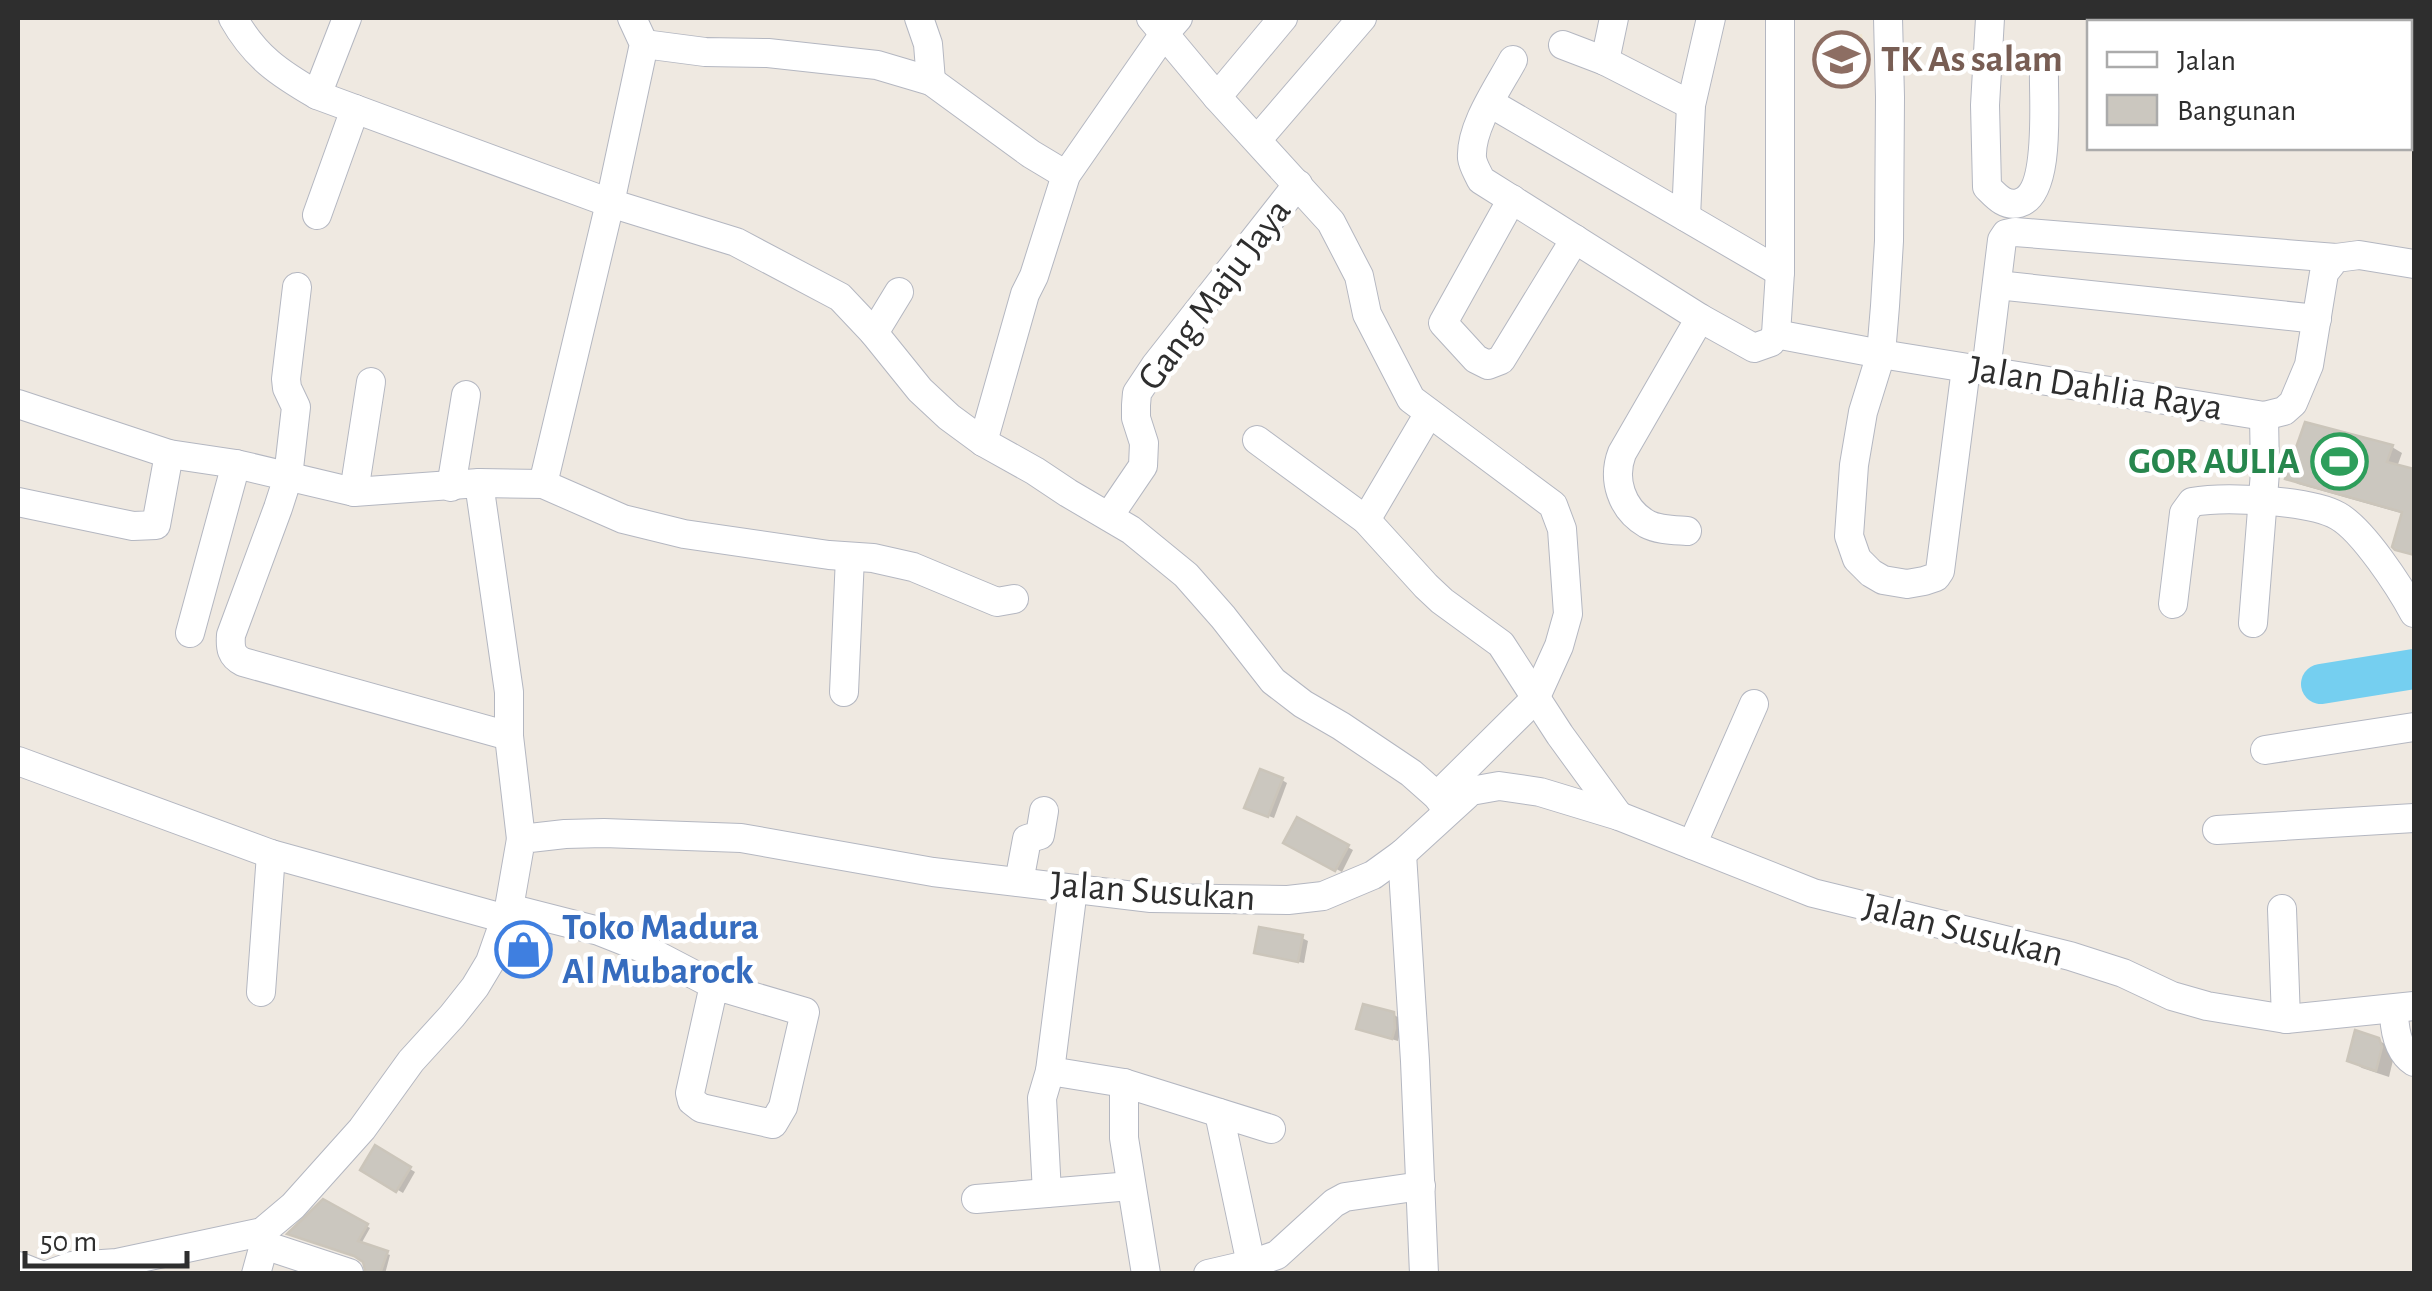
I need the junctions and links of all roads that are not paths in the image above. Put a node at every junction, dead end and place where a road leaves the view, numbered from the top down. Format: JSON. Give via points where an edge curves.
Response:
{"nodes":[{"id":1,"x":233,"y":18,"type":"edge"},
{"id":2,"x":347,"y":18,"type":"edge"},
{"id":3,"x":632,"y":18,"type":"edge"},
{"id":4,"x":919,"y":18,"type":"edge"},
{"id":5,"x":1283,"y":18,"type":"edge"},
{"id":6,"x":1614,"y":18,"type":"edge"},
{"id":7,"x":1711,"y":18,"type":"edge"},
{"id":8,"x":1780,"y":18,"type":"edge"},
{"id":9,"x":1888,"y":18,"type":"edge"},
{"id":10,"x":1990,"y":18,"type":"edge"},
{"id":11,"x":1350,"y":21,"type":"edge"},
{"id":12,"x":1165,"y":23,"type":"edge"},
{"id":13,"x":644,"y":44,"type":"junction"},
{"id":14,"x":1564,"y":45,"type":"dead end"},
{"id":15,"x":1513,"y":60,"type":"dead end"},
{"id":16,"x":1605,"y":60,"type":"junction"},
{"id":17,"x":2044,"y":72,"type":"dead end"},
{"id":18,"x":931,"y":81,"type":"junction"},
{"id":19,"x":317,"y":95,"type":"junction"},
{"id":20,"x":1217,"y":97,"type":"junction"},
{"id":21,"x":1490,"y":102,"type":"junction"},
{"id":22,"x":1691,"y":105,"type":"junction"},
{"id":23,"x":355,"y":109,"type":"junction"},
{"id":24,"x":1258,"y":139,"type":"junction"},
{"id":25,"x":1066,"y":175,"type":"junction"},
{"id":26,"x":1298,"y":184,"type":"junction"},
{"id":27,"x":1512,"y":199,"type":"junction"},
{"id":28,"x":610,"y":203,"type":"junction"},
{"id":29,"x":317,"y":215,"type":"dead end"},
{"id":30,"x":1686,"y":217,"type":"junction"},
{"id":31,"x":1575,"y":240,"type":"junction"},
{"id":32,"x":2336,"y":258,"type":"junction"},
{"id":33,"x":2414,"y":264,"type":"edge"},
{"id":34,"x":1780,"y":272,"type":"junction"},
{"id":35,"x":1997,"y":285,"type":"junction"},
{"id":36,"x":297,"y":287,"type":"dead end"},
{"id":37,"x":899,"y":292,"type":"dead end"},
{"id":38,"x":1700,"y":318,"type":"junction"},
{"id":39,"x":2316,"y":319,"type":"junction"},
{"id":40,"x":874,"y":333,"type":"junction"},
{"id":41,"x":1776,"y":334,"type":"junction"},
{"id":42,"x":1881,"y":354,"type":"junction"},
{"id":43,"x":1976,"y":369,"type":"junction"},
{"id":44,"x":371,"y":382,"type":"dead end"},
{"id":45,"x":466,"y":396,"type":"dead end"},
{"id":46,"x":18,"y":404,"type":"edge"},
{"id":47,"x":1428,"y":413,"type":"junction"},
{"id":48,"x":2264,"y":416,"type":"junction"},
{"id":49,"x":1257,"y":440,"type":"dead end"},
{"id":50,"x":983,"y":442,"type":"junction"},
{"id":51,"x":169,"y":454,"type":"junction"},
{"id":52,"x":236,"y":464,"type":"junction"},
{"id":53,"x":288,"y":476,"type":"junction"},
{"id":54,"x":543,"y":484,"type":"junction"},
{"id":55,"x":465,"y":485,"type":"junction"},
{"id":56,"x":354,"y":492,"type":"junction"},
{"id":57,"x":2262,"y":500,"type":"junction"},
{"id":58,"x":18,"y":502,"type":"edge"},
{"id":59,"x":1109,"y":516,"type":"junction"},
{"id":60,"x":1366,"y":520,"type":"junction"},
{"id":61,"x":1687,"y":532,"type":"dead end"},
{"id":62,"x":850,"y":556,"type":"junction"},
{"id":63,"x":1014,"y":599,"type":"dead end"},
{"id":64,"x":2411,"y":601,"type":"edge"},
{"id":65,"x":2174,"y":604,"type":"dead end"},
{"id":66,"x":2253,"y":623,"type":"dead end"},
{"id":67,"x":190,"y":633,"type":"dead end"},
{"id":68,"x":844,"y":692,"type":"dead end"},
{"id":69,"x":1535,"y":699,"type":"junction"},
{"id":70,"x":1754,"y":704,"type":"dead end"},
{"id":71,"x":2414,"y":728,"type":"edge"},
{"id":72,"x":509,"y":736,"type":"junction"},
{"id":73,"x":2265,"y":750,"type":"dead end"},
{"id":74,"x":18,"y":761,"type":"edge"},
{"id":75,"x":1442,"y":804,"type":"junction"},
{"id":76,"x":1044,"y":811,"type":"dead end"},
{"id":77,"x":1619,"y":816,"type":"junction"},
{"id":78,"x":2414,"y":818,"type":"edge"},
{"id":79,"x":2217,"y":830,"type":"dead end"},
{"id":80,"x":521,"y":839,"type":"junction"},
{"id":81,"x":1692,"y":845,"type":"junction"},
{"id":82,"x":271,"y":854,"type":"junction"},
{"id":83,"x":1402,"y":854,"type":"junction"},
{"id":84,"x":1019,"y":882,"type":"junction"},
{"id":85,"x":1073,"y":889,"type":"junction"},
{"id":86,"x":2282,"y":908,"type":"dead end"},
{"id":87,"x":508,"y":913,"type":"junction"},
{"id":88,"x":714,"y":985,"type":"junction"},
{"id":89,"x":260,"y":992,"type":"dead end"},
{"id":90,"x":2404,"y":1008,"type":"edge"},
{"id":91,"x":2286,"y":1018,"type":"junction"},
{"id":92,"x":2414,"y":1062,"type":"edge"},
{"id":93,"x":1050,"y":1071,"type":"junction"},
{"id":94,"x":1124,"y":1083,"type":"junction"},
{"id":95,"x":1218,"y":1113,"type":"junction"},
{"id":96,"x":1270,"y":1129,"type":"dead end"},
{"id":97,"x":1130,"y":1186,"type":"junction"},
{"id":98,"x":1421,"y":1186,"type":"junction"},
{"id":99,"x":1046,"y":1193,"type":"junction"},
{"id":100,"x":976,"y":1199,"type":"dead end"},
{"id":101,"x":263,"y":1239,"type":"junction"},
{"id":102,"x":1250,"y":1264,"type":"junction"},
{"id":103,"x":18,"y":1266,"type":"edge"},
{"id":104,"x":349,"y":1273,"type":"edge"},
{"id":105,"x":38,"y":1274,"type":"edge"},
{"id":106,"x":50,"y":1274,"type":"edge"},
{"id":107,"x":256,"y":1274,"type":"edge"},
{"id":108,"x":1146,"y":1274,"type":"edge"},
{"id":109,"x":1208,"y":1274,"type":"edge"},
{"id":110,"x":1424,"y":1274,"type":"edge"}],
"edges":[{"from":1,"to":19,"type":"street","via":[[276,70]]},
{"from":2,"to":19,"type":"street"},
{"from":3,"to":13,"type":"street"},
{"from":4,"to":18,"type":"street"},
{"from":5,"to":20,"type":"street"},
{"from":6,"to":16,"type":"street"},
{"from":7,"to":22,"type":"street"},
{"from":8,"to":34,"type":"street"},
{"from":9,"to":42,"type":"street","via":[[1889,241]]},
{"from":10,"to":17,"type":"street","via":[[1986,187],[2010,204],[2034,192],[2042,168]]},
{"from":11,"to":24,"type":"street"},
{"from":12,"to":20,"type":"street"},
{"from":12,"to":25,"type":"street"},
{"from":13,"to":18,"type":"street","via":[[877,65]]},
{"from":13,"to":28,"type":"street"},
{"from":14,"to":16,"type":"street"},
{"from":15,"to":21,"type":"street"},
{"from":16,"to":22,"type":"street"},
{"from":18,"to":25,"type":"street"},
{"from":19,"to":23,"type":"street"},
{"from":20,"to":24,"type":"street"},
{"from":21,"to":27,"type":"street","via":[[1472,162],[1481,180]]},
{"from":21,"to":30,"type":"street"},
{"from":22,"to":30,"type":"street"},
{"from":23,"to":28,"type":"street"},
{"from":23,"to":29,"type":"street"},
{"from":24,"to":26,"type":"street"},
{"from":25,"to":50,"type":"street"},
{"from":26,"to":47,"type":"street","via":[[1331,222],[1384,348],[1410,399]]},
{"from":26,"to":59,"type":"street","name":"Gang Maju Jaya","via":[[1137,394],[1142,466]]},
{"from":27,"to":31,"type":"street"},
{"from":27,"to":31,"type":"street","via":[[1443,323],[1476,359],[1488,365],[1502,360]]},
{"from":28,"to":40,"type":"street","via":[[736,242],[840,297]]},
{"from":28,"to":54,"type":"street"},
{"from":30,"to":34,"type":"street"},
{"from":31,"to":38,"type":"street"},
{"from":32,"to":33,"type":"street"},
{"from":32,"to":35,"type":"street","via":[[2014,232],[2002,240]]},
{"from":32,"to":39,"type":"street","via":[[2324,273]]},
{"from":34,"to":41,"type":"street"},
{"from":35,"to":39,"type":"street"},
{"from":35,"to":43,"type":"street"},
{"from":36,"to":53,"type":"street","via":[[286,383],[296,407]]},
{"from":37,"to":40,"type":"street"},
{"from":38,"to":41,"type":"street","name":"Jalan Dahlia Raya","via":[[1754,348]]},
{"from":38,"to":61,"type":"street","via":[[1622,453],[1617,476],[1623,498],[1644,522]]},
{"from":39,"to":48,"type":"street","via":[[2293,403]]},
{"from":40,"to":50,"type":"street","via":[[920,390]]},
{"from":41,"to":42,"type":"street","name":"Jalan Dahlia Raya"},
{"from":42,"to":43,"type":"street","name":"Jalan Dahlia Raya"},
{"from":42,"to":43,"type":"street","via":[[1863,412],[1849,536],[1857,559],[1872,573],[1907,584],[1940,571]]},
{"from":43,"to":48,"type":"street","name":"Jalan Dahlia Raya"},
{"from":44,"to":56,"type":"street"},
{"from":45,"to":55,"type":"street"},
{"from":46,"to":51,"type":"street"},
{"from":47,"to":60,"type":"street"},
{"from":47,"to":69,"type":"street","via":[[1553,505],[1562,529],[1568,614]]},
{"from":48,"to":57,"type":"street","name":"Jalan Dahlia Raya"},
{"from":49,"to":60,"type":"street"},
{"from":50,"to":59,"type":"street"},
{"from":51,"to":52,"type":"street"},
{"from":51,"to":58,"type":"street","via":[[156,524],[133,526]]},
{"from":52,"to":53,"type":"street"},
{"from":52,"to":67,"type":"street"},
{"from":53,"to":56,"type":"street"},
{"from":53,"to":72,"type":"street","via":[[231,635],[236,659]]},
{"from":54,"to":55,"type":"street"},
{"from":54,"to":62,"type":"street","via":[[623,519],[684,534]]},
{"from":55,"to":56,"type":"street"},
{"from":55,"to":72,"type":"street","via":[[509,692]]},
{"from":57,"to":64,"type":"street","via":[[2339,516]]},
{"from":57,"to":65,"type":"street","via":[[2192,502],[2184,513]]},
{"from":57,"to":66,"type":"street","name":"Jalan Dahlia Raya"},
{"from":59,"to":75,"type":"street","via":[[1186,575],[1273,681],[1412,772]]},
{"from":60,"to":69,"type":"street","via":[[1442,601],[1501,644]]},
{"from":62,"to":63,"type":"street","via":[[912,567],[997,602]]},
{"from":62,"to":68,"type":"street"},
{"from":69,"to":75,"type":"street"},
{"from":69,"to":77,"type":"street"},
{"from":70,"to":81,"type":"street"},
{"from":71,"to":73,"type":"street"},
{"from":72,"to":80,"type":"street"},
{"from":74,"to":82,"type":"street"},
{"from":75,"to":77,"type":"street","name":"Jalan Susukan","via":[[1499,786]]},
{"from":75,"to":83,"type":"street","name":"Jalan Susukan"},
{"from":76,"to":84,"type":"street","via":[[1040,835],[1026,839]]},
{"from":77,"to":81,"type":"street","name":"Jalan Susukan"},
{"from":78,"to":79,"type":"street"},
{"from":80,"to":84,"type":"street","name":"Jalan Susukan","via":[[604,833],[740,838]]},
{"from":80,"to":87,"type":"street"},
{"from":81,"to":91,"type":"street","name":"Jalan Susukan","via":[[1813,893],[2070,956],[2207,1006]]},
{"from":82,"to":87,"type":"street"},
{"from":82,"to":89,"type":"street"},
{"from":83,"to":85,"type":"street","name":"Jalan Susukan","via":[[1346,888],[1288,900],[1156,899]]},
{"from":83,"to":98,"type":"street"},
{"from":84,"to":85,"type":"street","name":"Jalan Susukan"},
{"from":85,"to":93,"type":"street"},
{"from":86,"to":91,"type":"street"},
{"from":87,"to":88,"type":"street","via":[[599,931]]},
{"from":87,"to":101,"type":"street","via":[[475,987]]},
{"from":88,"to":88,"type":"street","via":[[692,1101],[773,1124],[805,1012]]},
{"from":90,"to":91,"type":"street","name":"Jalan Susukan"},
{"from":90,"to":92,"type":"street","via":[[2394,1032]]},
{"from":93,"to":94,"type":"street"},
{"from":93,"to":99,"type":"street","via":[[1042,1098]]},
{"from":94,"to":95,"type":"street"},
{"from":94,"to":97,"type":"street"},
{"from":95,"to":96,"type":"street"},
{"from":95,"to":102,"type":"street"},
{"from":97,"to":99,"type":"street"},
{"from":97,"to":108,"type":"street"},
{"from":98,"to":102,"type":"street","via":[[1346,1197],[1277,1255]]},
{"from":98,"to":110,"type":"street"},
{"from":99,"to":100,"type":"street"},
{"from":101,"to":104,"type":"street"},
{"from":101,"to":106,"type":"street"},
{"from":101,"to":107,"type":"street"},
{"from":102,"to":109,"type":"street"},
{"from":103,"to":105,"type":"street"}]}
